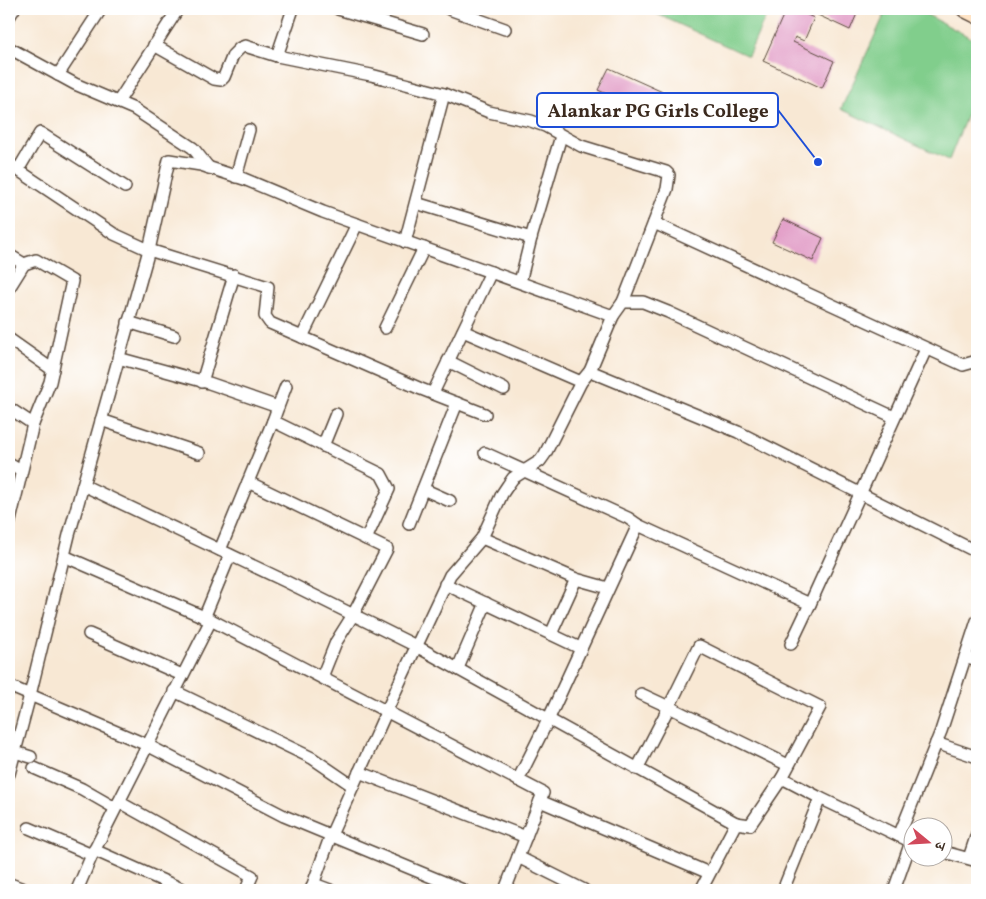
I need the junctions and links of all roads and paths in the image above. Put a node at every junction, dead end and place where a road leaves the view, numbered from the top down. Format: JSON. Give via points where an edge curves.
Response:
{"nodes":[{"id":1,"x":14,"y":9,"type":"edge"},
{"id":2,"x":101,"y":9,"type":"edge"},
{"id":3,"x":178,"y":9,"type":"edge"},
{"id":4,"x":292,"y":9,"type":"edge"},
{"id":5,"x":338,"y":9,"type":"edge"},
{"id":6,"x":449,"y":9,"type":"edge"},
{"id":7,"x":965,"y":9,"type":"edge"},
{"id":8,"x":977,"y":16,"type":"edge"},
{"id":9,"x":9,"y":17,"type":"edge"},
{"id":10,"x":505,"y":29,"type":"dead end"},
{"id":11,"x":423,"y":34,"type":"dead end"},
{"id":12,"x":154,"y":45,"type":"junction"},
{"id":13,"x":9,"y":48,"type":"edge"},
{"id":14,"x":277,"y":56,"type":"junction"},
{"id":15,"x":58,"y":75,"type":"junction"},
{"id":16,"x":444,"y":94,"type":"junction"},
{"id":17,"x":118,"y":102,"type":"junction"},
{"id":18,"x":249,"y":130,"type":"dead end"},
{"id":19,"x":561,"y":136,"type":"junction"},
{"id":20,"x":13,"y":167,"type":"edge"},
{"id":21,"x":208,"y":168,"type":"junction"},
{"id":22,"x":236,"y":177,"type":"junction"},
{"id":23,"x":125,"y":187,"type":"dead end"},
{"id":24,"x":416,"y":202,"type":"junction"},
{"id":25,"x":654,"y":223,"type":"junction"},
{"id":26,"x":357,"y":224,"type":"junction"},
{"id":27,"x":531,"y":238,"type":"junction"},
{"id":28,"x":405,"y":242,"type":"junction"},
{"id":29,"x":424,"y":248,"type":"junction"},
{"id":30,"x":148,"y":250,"type":"junction"},
{"id":31,"x":9,"y":255,"type":"edge"},
{"id":32,"x":24,"y":264,"type":"junction"},
{"id":33,"x":491,"y":272,"type":"junction"},
{"id":34,"x":234,"y":275,"type":"junction"},
{"id":35,"x":520,"y":282,"type":"junction"},
{"id":36,"x":9,"y":288,"type":"edge"},
{"id":37,"x":623,"y":302,"type":"junction"},
{"id":38,"x":613,"y":316,"type":"junction"},
{"id":39,"x":128,"y":322,"type":"junction"},
{"id":40,"x":386,"y":328,"type":"dead end"},
{"id":41,"x":463,"y":331,"type":"junction"},
{"id":42,"x":174,"y":336,"type":"dead end"},
{"id":43,"x":302,"y":337,"type":"junction"},
{"id":44,"x":9,"y":339,"type":"edge"},
{"id":45,"x":926,"y":349,"type":"junction"},
{"id":46,"x":118,"y":358,"type":"junction"},
{"id":47,"x":448,"y":361,"type":"junction"},
{"id":48,"x":977,"y":361,"type":"edge"},
{"id":49,"x":53,"y":370,"type":"junction"},
{"id":50,"x":590,"y":371,"type":"junction"},
{"id":51,"x":202,"y":382,"type":"junction"},
{"id":52,"x":581,"y":382,"type":"junction"},
{"id":53,"x":286,"y":386,"type":"dead end"},
{"id":54,"x":504,"y":389,"type":"dead end"},
{"id":55,"x":433,"y":393,"type":"junction"},
{"id":56,"x":457,"y":403,"type":"junction"},
{"id":57,"x":278,"y":407,"type":"junction"},
{"id":58,"x":9,"y":408,"type":"edge"},
{"id":59,"x":336,"y":414,"type":"dead end"},
{"id":60,"x":485,"y":414,"type":"dead end"},
{"id":61,"x":894,"y":417,"type":"junction"},
{"id":62,"x":101,"y":420,"type":"junction"},
{"id":63,"x":272,"y":421,"type":"junction"},
{"id":64,"x":33,"y":424,"type":"junction"},
{"id":65,"x":324,"y":446,"type":"junction"},
{"id":66,"x":199,"y":453,"type":"dead end"},
{"id":67,"x":485,"y":453,"type":"dead end"},
{"id":68,"x":9,"y":464,"type":"edge"},
{"id":69,"x":526,"y":470,"type":"junction"},
{"id":70,"x":21,"y":471,"type":"junction"},
{"id":71,"x":248,"y":482,"type":"junction"},
{"id":72,"x":83,"y":485,"type":"junction"},
{"id":73,"x":423,"y":489,"type":"junction"},
{"id":74,"x":861,"y":492,"type":"junction"},
{"id":75,"x":450,"y":500,"type":"dead end"},
{"id":76,"x":9,"y":518,"type":"edge"},
{"id":77,"x":409,"y":524,"type":"dead end"},
{"id":78,"x":638,"y":525,"type":"junction"},
{"id":79,"x":482,"y":538,"type":"junction"},
{"id":80,"x":366,"y":539,"type":"junction"},
{"id":81,"x":225,"y":552,"type":"junction"},
{"id":82,"x":977,"y":552,"type":"edge"},
{"id":83,"x":64,"y":556,"type":"junction"},
{"id":84,"x":576,"y":579,"type":"junction"},
{"id":85,"x":445,"y":584,"type":"junction"},
{"id":86,"x":608,"y":588,"type":"junction"},
{"id":87,"x":486,"y":603,"type":"junction"},
{"id":88,"x":810,"y":604,"type":"junction"},
{"id":89,"x":353,"y":615,"type":"junction"},
{"id":90,"x":208,"y":619,"type":"junction"},
{"id":91,"x":977,"y":621,"type":"edge"},
{"id":92,"x":89,"y":634,"type":"dead end"},
{"id":93,"x":551,"y":634,"type":"junction"},
{"id":94,"x":791,"y":644,"type":"dead end"},
{"id":95,"x":416,"y":646,"type":"junction"},
{"id":96,"x":580,"y":648,"type":"junction"},
{"id":97,"x":965,"y":657,"type":"junction"},
{"id":98,"x":977,"y":661,"type":"edge"},
{"id":99,"x":458,"y":668,"type":"junction"},
{"id":100,"x":182,"y":675,"type":"junction"},
{"id":101,"x":322,"y":677,"type":"junction"},
{"id":102,"x":9,"y":686,"type":"edge"},
{"id":103,"x":174,"y":691,"type":"junction"},
{"id":104,"x":641,"y":694,"type":"dead end"},
{"id":105,"x":30,"y":695,"type":"junction"},
{"id":106,"x":669,"y":707,"type":"junction"},
{"id":107,"x":386,"y":712,"type":"junction"},
{"id":108,"x":549,"y":718,"type":"junction"},
{"id":109,"x":936,"y":743,"type":"junction"},
{"id":110,"x":147,"y":745,"type":"junction"},
{"id":111,"x":15,"y":752,"type":"junction"},
{"id":112,"x":977,"y":757,"type":"edge"},
{"id":113,"x":788,"y":765,"type":"junction"},
{"id":114,"x":637,"y":769,"type":"junction"},
{"id":115,"x":359,"y":772,"type":"junction"},
{"id":116,"x":9,"y":774,"type":"edge"},
{"id":117,"x":782,"y":778,"type":"junction"},
{"id":118,"x":518,"y":780,"type":"junction"},
{"id":119,"x":353,"y":786,"type":"junction"},
{"id":120,"x":820,"y":798,"type":"junction"},
{"id":121,"x":540,"y":801,"type":"junction"},
{"id":122,"x":117,"y":805,"type":"junction"},
{"id":123,"x":736,"y":823,"type":"junction"},
{"id":124,"x":29,"y":828,"type":"dead end"},
{"id":125,"x":977,"y":834,"type":"edge"},
{"id":126,"x":331,"y":835,"type":"junction"},
{"id":127,"x":898,"y":836,"type":"junction"},
{"id":128,"x":526,"y":837,"type":"junction"},
{"id":129,"x":904,"y":839,"type":"edge"},
{"id":130,"x":93,"y":852,"type":"junction"},
{"id":131,"x":954,"y":855,"type":"edge"},
{"id":132,"x":518,"y":857,"type":"junction"},
{"id":133,"x":973,"y":860,"type":"edge"},
{"id":134,"x":904,"y":864,"type":"edge"},
{"id":135,"x":709,"y":873,"type":"junction"},
{"id":136,"x":10,"y":884,"type":"dead end"},
{"id":137,"x":313,"y":887,"type":"edge"},
{"id":138,"x":26,"y":890,"type":"edge"},
{"id":139,"x":76,"y":890,"type":"edge"},
{"id":140,"x":184,"y":890,"type":"edge"},
{"id":141,"x":246,"y":890,"type":"edge"},
{"id":142,"x":330,"y":890,"type":"edge"},
{"id":143,"x":463,"y":890,"type":"edge"},
{"id":144,"x":505,"y":890,"type":"edge"},
{"id":145,"x":584,"y":890,"type":"edge"},
{"id":146,"x":701,"y":890,"type":"edge"},
{"id":147,"x":783,"y":890,"type":"edge"},
{"id":148,"x":894,"y":890,"type":"edge"}],
"edges":[{"from":1,"to":9,"type":"street"},
{"from":2,"to":15,"type":"street"},
{"from":3,"to":12,"type":"street"},
{"from":4,"to":14,"type":"street"},
{"from":5,"to":11,"type":"street"},
{"from":6,"to":10,"type":"street"},
{"from":7,"to":8,"type":"street"},
{"from":12,"to":14,"type":"street","via":[[221,80],[240,48],[245,46]]},
{"from":12,"to":17,"type":"street"},
{"from":13,"to":15,"type":"street"},
{"from":14,"to":16,"type":"street"},
{"from":15,"to":17,"type":"street"},
{"from":16,"to":19,"type":"street","via":[[489,112],[545,126]]},
{"from":16,"to":24,"type":"street"},
{"from":17,"to":21,"type":"street","via":[[193,148]]},
{"from":18,"to":22,"type":"street"},
{"from":19,"to":25,"type":"street","via":[[581,146],[669,174],[669,183]]},
{"from":19,"to":27,"type":"street"},
{"from":20,"to":23,"type":"street","via":[[40,133]]},
{"from":20,"to":30,"type":"street","via":[[114,234]]},
{"from":21,"to":22,"type":"street"},
{"from":21,"to":30,"type":"street","via":[[169,160]]},
{"from":22,"to":26,"type":"street"},
{"from":24,"to":27,"type":"street"},
{"from":24,"to":28,"type":"street"},
{"from":25,"to":37,"type":"street"},
{"from":25,"to":45,"type":"street"},
{"from":26,"to":28,"type":"street"},
{"from":26,"to":43,"type":"street"},
{"from":27,"to":35,"type":"street"},
{"from":28,"to":29,"type":"street"},
{"from":29,"to":33,"type":"street"},
{"from":29,"to":40,"type":"street"},
{"from":30,"to":34,"type":"street"},
{"from":30,"to":39,"type":"street"},
{"from":31,"to":32,"type":"street"},
{"from":32,"to":36,"type":"street"},
{"from":32,"to":49,"type":"street","via":[[36,260],[72,281]]},
{"from":33,"to":35,"type":"street"},
{"from":33,"to":41,"type":"street"},
{"from":34,"to":43,"type":"street","via":[[268,287],[265,316],[270,323]]},
{"from":34,"to":51,"type":"street"},
{"from":35,"to":38,"type":"street"},
{"from":37,"to":38,"type":"street"},
{"from":37,"to":61,"type":"street","via":[[643,302],[668,312]]},
{"from":38,"to":50,"type":"street"},
{"from":39,"to":42,"type":"street"},
{"from":39,"to":46,"type":"street"},
{"from":41,"to":47,"type":"street"},
{"from":41,"to":52,"type":"street"},
{"from":43,"to":55,"type":"street"},
{"from":44,"to":49,"type":"street"},
{"from":45,"to":48,"type":"street","via":[[963,365]]},
{"from":45,"to":61,"type":"street"},
{"from":46,"to":51,"type":"street"},
{"from":46,"to":62,"type":"street"},
{"from":47,"to":54,"type":"street"},
{"from":47,"to":55,"type":"street"},
{"from":49,"to":64,"type":"street"},
{"from":50,"to":52,"type":"street"},
{"from":50,"to":74,"type":"street","via":[[738,432]]},
{"from":51,"to":57,"type":"street"},
{"from":52,"to":69,"type":"street","via":[[545,454]]},
{"from":53,"to":57,"type":"street"},
{"from":55,"to":56,"type":"street"},
{"from":56,"to":60,"type":"street"},
{"from":56,"to":73,"type":"street"},
{"from":57,"to":63,"type":"street"},
{"from":58,"to":64,"type":"street"},
{"from":59,"to":65,"type":"street"},
{"from":61,"to":74,"type":"street"},
{"from":62,"to":66,"type":"street"},
{"from":62,"to":72,"type":"street"},
{"from":63,"to":65,"type":"street"},
{"from":63,"to":71,"type":"street"},
{"from":64,"to":70,"type":"street"},
{"from":65,"to":80,"type":"street","via":[[381,474],[389,490]]},
{"from":67,"to":69,"type":"street"},
{"from":68,"to":70,"type":"street"},
{"from":69,"to":78,"type":"street"},
{"from":69,"to":79,"type":"street","via":[[514,478],[502,494]]},
{"from":70,"to":76,"type":"street"},
{"from":71,"to":80,"type":"street"},
{"from":71,"to":81,"type":"street"},
{"from":72,"to":81,"type":"street"},
{"from":72,"to":83,"type":"street"},
{"from":73,"to":75,"type":"street"},
{"from":73,"to":77,"type":"street"},
{"from":74,"to":82,"type":"street"},
{"from":74,"to":88,"type":"street"},
{"from":78,"to":86,"type":"street"},
{"from":78,"to":88,"type":"street"},
{"from":79,"to":84,"type":"street"},
{"from":79,"to":85,"type":"street"},
{"from":80,"to":89,"type":"street","via":[[387,549]]},
{"from":81,"to":89,"type":"street"},
{"from":81,"to":90,"type":"street"},
{"from":83,"to":90,"type":"street"},
{"from":83,"to":105,"type":"street"},
{"from":84,"to":86,"type":"street"},
{"from":84,"to":93,"type":"street"},
{"from":85,"to":87,"type":"street"},
{"from":85,"to":95,"type":"street"},
{"from":86,"to":96,"type":"street"},
{"from":87,"to":93,"type":"street"},
{"from":87,"to":99,"type":"street"},
{"from":88,"to":94,"type":"street"},
{"from":89,"to":95,"type":"street"},
{"from":89,"to":101,"type":"street","via":[[336,642]]},
{"from":90,"to":100,"type":"street"},
{"from":90,"to":101,"type":"street"},
{"from":91,"to":97,"type":"street"},
{"from":92,"to":100,"type":"street"},
{"from":93,"to":96,"type":"street"},
{"from":95,"to":99,"type":"street"},
{"from":95,"to":107,"type":"street"},
{"from":96,"to":108,"type":"street"},
{"from":97,"to":98,"type":"street"},
{"from":97,"to":109,"type":"street"},
{"from":99,"to":108,"type":"street"},
{"from":100,"to":103,"type":"street"},
{"from":101,"to":107,"type":"street"},
{"from":102,"to":105,"type":"street"},
{"from":103,"to":110,"type":"street"},
{"from":103,"to":119,"type":"street","via":[[312,758]]},
{"from":104,"to":106,"type":"street"},
{"from":105,"to":110,"type":"street"},
{"from":105,"to":111,"type":"street"},
{"from":106,"to":113,"type":"street"},
{"from":106,"to":113,"type":"street","via":[[699,646],[820,707]]},
{"from":106,"to":114,"type":"street"},
{"from":107,"to":115,"type":"street"},
{"from":107,"to":118,"type":"street"},
{"from":108,"to":114,"type":"street"},
{"from":108,"to":118,"type":"street"},
{"from":109,"to":112,"type":"street"},
{"from":109,"to":127,"type":"street"},
{"from":110,"to":122,"type":"street"},
{"from":110,"to":126,"type":"street","via":[[284,816]]},
{"from":111,"to":116,"type":"street"},
{"from":111,"to":122,"type":"street"},
{"from":113,"to":117,"type":"street"},
{"from":114,"to":123,"type":"street"},
{"from":115,"to":119,"type":"street"},
{"from":115,"to":128,"type":"street"},
{"from":117,"to":120,"type":"street"},
{"from":117,"to":123,"type":"street","via":[[750,824]]},
{"from":118,"to":121,"type":"street","via":[[543,793]]},
{"from":119,"to":126,"type":"street"},
{"from":120,"to":127,"type":"street"},
{"from":120,"to":147,"type":"street"},
{"from":121,"to":128,"type":"street"},
{"from":121,"to":135,"type":"street"},
{"from":122,"to":130,"type":"street"},
{"from":122,"to":141,"type":"street","via":[[252,876]]},
{"from":123,"to":135,"type":"street"},
{"from":124,"to":130,"type":"street"},
{"from":125,"to":133,"type":"street"},
{"from":126,"to":137,"type":"street"},
{"from":126,"to":143,"type":"street"},
{"from":127,"to":129,"type":"street"},
{"from":128,"to":132,"type":"street"},
{"from":130,"to":139,"type":"street"},
{"from":130,"to":140,"type":"street"},
{"from":131,"to":133,"type":"street"},
{"from":132,"to":144,"type":"street"},
{"from":132,"to":145,"type":"street"},
{"from":134,"to":148,"type":"street"},
{"from":135,"to":146,"type":"street"},
{"from":136,"to":138,"type":"street"},
{"from":137,"to":142,"type":"street"}]}
